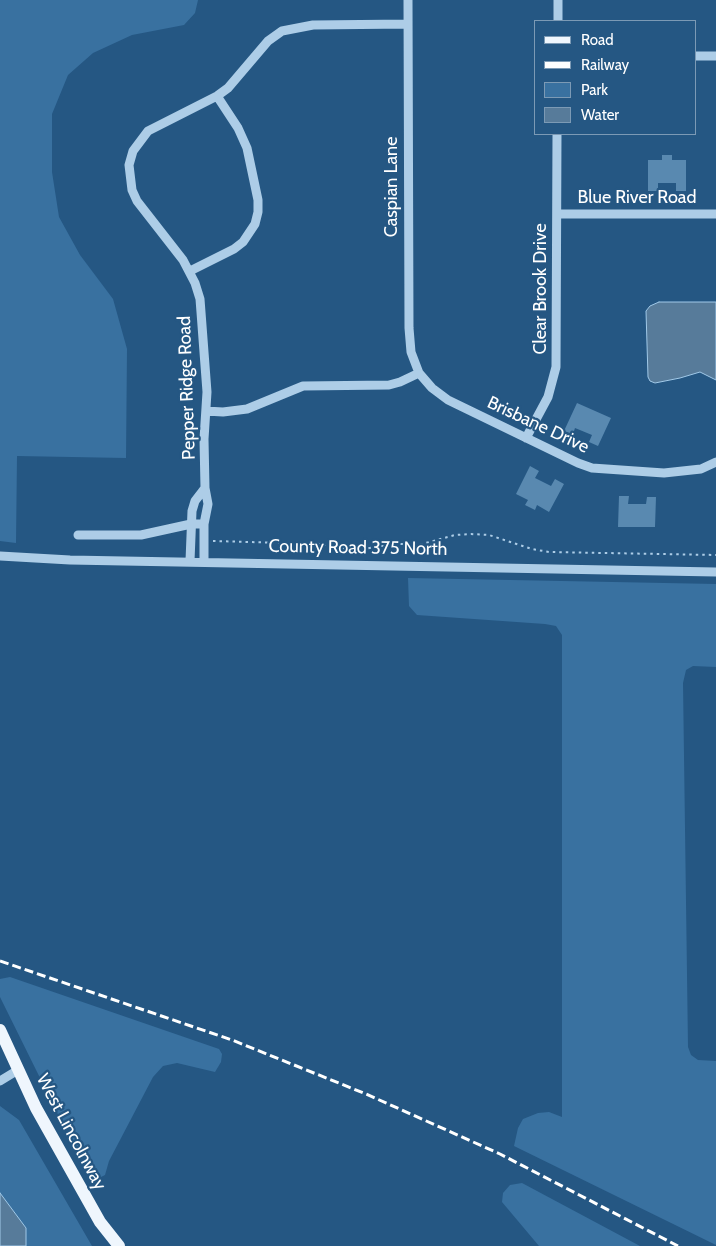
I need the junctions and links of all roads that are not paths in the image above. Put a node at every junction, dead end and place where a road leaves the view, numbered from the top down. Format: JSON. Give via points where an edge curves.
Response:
{"nodes":[{"id":1,"x":408,"y":0,"type":"edge"},
{"id":2,"x":558,"y":0,"type":"edge"},
{"id":3,"x":558,"y":20,"type":"edge"},
{"id":4,"x":408,"y":24,"type":"junction"},
{"id":5,"x":696,"y":56,"type":"edge"},
{"id":6,"x":716,"y":56,"type":"edge"},
{"id":7,"x":217,"y":96,"type":"junction"},
{"id":8,"x":557,"y":135,"type":"edge"},
{"id":9,"x":557,"y":214,"type":"junction"},
{"id":10,"x":716,"y":214,"type":"edge"},
{"id":11,"x":190,"y":271,"type":"junction"},
{"id":12,"x":419,"y":373,"type":"junction"},
{"id":13,"x":206,"y":411,"type":"junction"},
{"id":14,"x":526,"y":438,"type":"junction"},
{"id":15,"x":716,"y":462,"type":"edge"},
{"id":16,"x":205,"y":488,"type":"junction"},
{"id":17,"x":191,"y":524,"type":"junction"},
{"id":18,"x":204,"y":524,"type":"junction"},
{"id":19,"x":78,"y":534,"type":"dead end"},
{"id":20,"x":0,"y":556,"type":"edge"},
{"id":21,"x":190,"y":561,"type":"junction"},
{"id":22,"x":204,"y":561,"type":"junction"},
{"id":23,"x":716,"y":572,"type":"edge"},
{"id":24,"x":0,"y":1030,"type":"edge"},
{"id":25,"x":18,"y":1070,"type":"junction"},
{"id":26,"x":0,"y":1081,"type":"edge"},
{"id":27,"x":119,"y":1246,"type":"edge"}],
"edges":[{"from":1,"to":4,"type":"street","name":"Caspian Lane"},
{"from":2,"to":3,"type":"street"},
{"from":4,"to":7,"type":"street","name":"Pepper Ridge Road","via":[[313,24],[282,31],[268,41]]},
{"from":4,"to":12,"type":"street","name":"Caspian Lane","via":[[409,328],[411,352]]},
{"from":5,"to":6,"type":"street"},
{"from":7,"to":11,"type":"street","via":[[247,148],[258,212],[255,224],[243,242]]},
{"from":7,"to":11,"type":"street","name":"Pepper Ridge Road","via":[[148,131],[133,151],[129,165],[129,178],[137,201],[175,247]]},
{"from":8,"to":9,"type":"street","name":"Clear Brook Drive"},
{"from":9,"to":10,"type":"street","name":"Blue River Road"},
{"from":9,"to":14,"type":"street","name":"Clear Brook Drive","via":[[556,367],[548,397]]},
{"from":11,"to":13,"type":"street","name":"Pepper Ridge Road","via":[[202,313],[207,374]]},
{"from":12,"to":13,"type":"street","via":[[388,385],[303,386],[247,409]]},
{"from":12,"to":14,"type":"street","name":"Brisbane Drive","via":[[448,400]]},
{"from":13,"to":16,"type":"street","name":"Pepper Ridge Road"},
{"from":14,"to":15,"type":"street","name":"Brisbane Drive","via":[[578,463],[610,471],[682,472]]},
{"from":16,"to":17,"type":"street","name":"Pepper Ridge Road","via":[[195,501]]},
{"from":16,"to":18,"type":"street","name":"Pepper Ridge Road","via":[[208,504]]},
{"from":17,"to":18,"type":"street"},
{"from":17,"to":19,"type":"street","via":[[141,535]]},
{"from":17,"to":21,"type":"street","name":"Pepper Ridge Road"},
{"from":18,"to":22,"type":"street","name":"Pepper Ridge Road"},
{"from":20,"to":21,"type":"street","name":"County Road 375 North"},
{"from":21,"to":22,"type":"street","name":"County Road 375 North"},
{"from":22,"to":23,"type":"street","name":"County Road 375 North"},
{"from":24,"to":25,"type":"main road","name":"West Lincolnway"},
{"from":25,"to":26,"type":"street"},
{"from":25,"to":27,"type":"main road","name":"West Lincolnway","via":[[100,1222]]}]}
